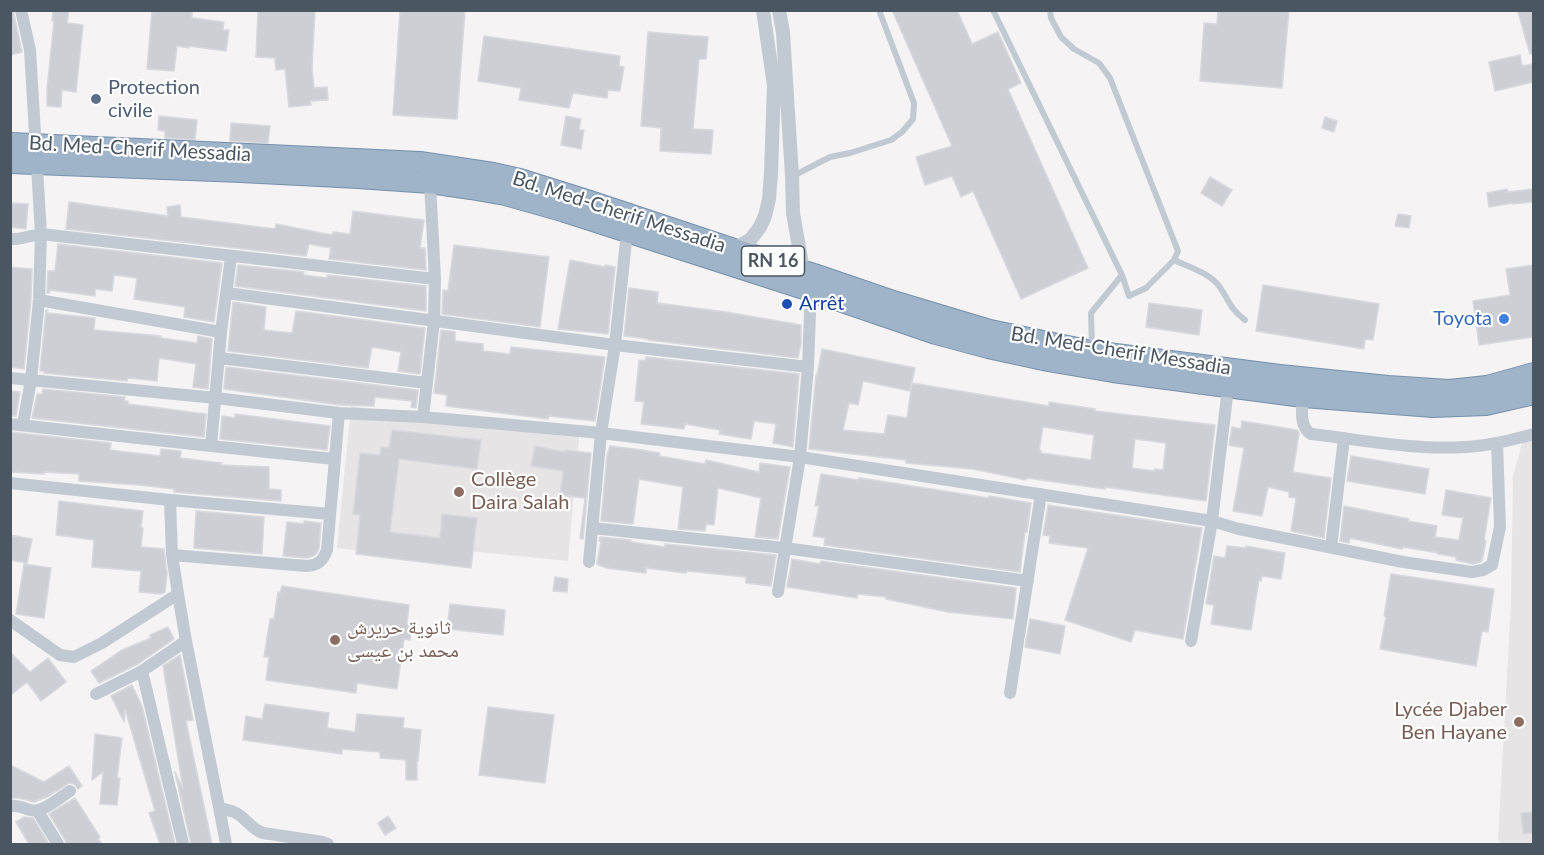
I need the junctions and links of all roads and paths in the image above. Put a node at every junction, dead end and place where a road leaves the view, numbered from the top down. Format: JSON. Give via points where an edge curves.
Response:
{"nodes":[{"id":1,"x":21,"y":10,"type":"edge"},
{"id":2,"x":763,"y":10,"type":"edge"},
{"id":3,"x":779,"y":10,"type":"edge"},
{"id":4,"x":879,"y":10,"type":"edge"},
{"id":5,"x":993,"y":10,"type":"edge"},
{"id":6,"x":1050,"y":10,"type":"edge"},
{"id":7,"x":10,"y":143,"type":"edge"},
{"id":8,"x":36,"y":144,"type":"junction"},
{"id":9,"x":10,"y":163,"type":"edge"},
{"id":10,"x":38,"y":164,"type":"junction"},
{"id":11,"x":792,"y":176,"type":"junction"},
{"id":12,"x":430,"y":183,"type":"junction"},
{"id":13,"x":627,"y":232,"type":"junction"},
{"id":14,"x":41,"y":234,"type":"junction"},
{"id":15,"x":10,"y":239,"type":"edge"},
{"id":16,"x":734,"y":249,"type":"junction"},
{"id":17,"x":231,"y":257,"type":"junction"},
{"id":18,"x":1174,"y":260,"type":"junction"},
{"id":19,"x":1122,"y":275,"type":"junction"},
{"id":20,"x":809,"y":278,"type":"junction"},
{"id":21,"x":435,"y":279,"type":"junction"},
{"id":22,"x":227,"y":294,"type":"junction"},
{"id":23,"x":39,"y":300,"type":"junction"},
{"id":24,"x":1245,"y":320,"type":"dead end"},
{"id":25,"x":434,"y":321,"type":"junction"},
{"id":26,"x":222,"y":332,"type":"junction"},
{"id":27,"x":615,"y":345,"type":"junction"},
{"id":28,"x":1092,"y":351,"type":"junction"},
{"id":29,"x":219,"y":358,"type":"junction"},
{"id":30,"x":808,"y":367,"type":"junction"},
{"id":31,"x":1533,"y":373,"type":"edge"},
{"id":32,"x":10,"y":378,"type":"edge"},
{"id":33,"x":31,"y":380,"type":"junction"},
{"id":34,"x":427,"y":383,"type":"junction"},
{"id":35,"x":1228,"y":388,"type":"junction"},
{"id":36,"x":1533,"y":394,"type":"edge"},
{"id":37,"x":1303,"y":397,"type":"junction"},
{"id":38,"x":216,"y":398,"type":"junction"},
{"id":39,"x":339,"y":413,"type":"junction"},
{"id":40,"x":423,"y":417,"type":"junction"},
{"id":41,"x":17,"y":424,"type":"edge"},
{"id":42,"x":601,"y":433,"type":"junction"},
{"id":43,"x":1533,"y":434,"type":"edge"},
{"id":44,"x":1344,"y":438,"type":"junction"},
{"id":45,"x":1497,"y":443,"type":"junction"},
{"id":46,"x":211,"y":446,"type":"junction"},
{"id":47,"x":800,"y":457,"type":"junction"},
{"id":48,"x":334,"y":459,"type":"junction"},
{"id":49,"x":10,"y":483,"type":"edge"},
{"id":50,"x":1041,"y":494,"type":"junction"},
{"id":51,"x":170,"y":500,"type":"junction"},
{"id":52,"x":330,"y":514,"type":"junction"},
{"id":53,"x":1212,"y":521,"type":"junction"},
{"id":54,"x":592,"y":528,"type":"junction"},
{"id":55,"x":1331,"y":547,"type":"junction"},
{"id":56,"x":785,"y":548,"type":"junction"},
{"id":57,"x":172,"y":555,"type":"junction"},
{"id":58,"x":590,"y":562,"type":"dead end"},
{"id":59,"x":1028,"y":581,"type":"junction"},
{"id":60,"x":778,"y":592,"type":"dead end"},
{"id":61,"x":178,"y":594,"type":"junction"},
{"id":62,"x":10,"y":620,"type":"edge"},
{"id":63,"x":1191,"y":640,"type":"dead end"},
{"id":64,"x":186,"y":641,"type":"junction"},
{"id":65,"x":142,"y":671,"type":"junction"},
{"id":66,"x":1010,"y":693,"type":"dead end"},
{"id":67,"x":96,"y":694,"type":"dead end"},
{"id":68,"x":70,"y":791,"type":"dead end"},
{"id":69,"x":10,"y":806,"type":"edge"},
{"id":70,"x":219,"y":807,"type":"junction"},
{"id":71,"x":37,"y":810,"type":"junction"},
{"id":72,"x":58,"y":844,"type":"edge"},
{"id":73,"x":183,"y":844,"type":"edge"},
{"id":74,"x":226,"y":844,"type":"edge"},
{"id":75,"x":328,"y":844,"type":"edge"}],
"edges":[{"from":1,"to":8,"type":"street","via":[[30,50]]},
{"from":2,"to":16,"type":"street","via":[[774,86],[769,199],[760,227],[751,239]]},
{"from":3,"to":11,"type":"street"},
{"from":4,"to":11,"type":"lane","via":[[914,104],[913,119],[891,140],[830,157]]},
{"from":5,"to":19,"type":"lane"},
{"from":6,"to":18,"type":"lane","via":[[1061,38],[1099,63],[1110,78],[1175,242],[1178,251]]},
{"from":7,"to":8,"type":"highway","name":"Bd. Med-Cherif Messadia","number":"RN 16"},
{"from":8,"to":10,"type":"street"},
{"from":8,"to":16,"type":"highway","name":"Bd. Med-Cherif Messadia","number":"RN 16","via":[[420,162],[520,179]]},
{"from":9,"to":10,"type":"highway","name":"Bd. Med-Cherif Messadia","number":"RN 16"},
{"from":10,"to":12,"type":"highway","name":"Bd. Med-Cherif Messadia","number":"RN 16"},
{"from":10,"to":14,"type":"street"},
{"from":11,"to":20,"type":"street","via":[[793,213]]},
{"from":12,"to":13,"type":"highway","name":"Bd. Med-Cherif Messadia","number":"RN 16","via":[[505,195]]},
{"from":12,"to":21,"type":"street"},
{"from":13,"to":20,"type":"highway","name":"Bd. Med-Cherif Messadia","number":"RN 16"},
{"from":13,"to":27,"type":"street"},
{"from":14,"to":15,"type":"street"},
{"from":14,"to":17,"type":"street"},
{"from":14,"to":23,"type":"street"},
{"from":16,"to":20,"type":"highway","name":"Bd. Med-Cherif Messadia","number":"RN 16"},
{"from":17,"to":21,"type":"street"},
{"from":17,"to":22,"type":"street"},
{"from":18,"to":19,"type":"lane","via":[[1146,288],[1129,296]]},
{"from":18,"to":24,"type":"lane","via":[[1219,285],[1235,313]]},
{"from":19,"to":28,"type":"lane","via":[[1091,313]]},
{"from":20,"to":28,"type":"highway","name":"Bd. Med-Cherif Messadia","number":"RN 16","via":[[990,330]]},
{"from":20,"to":30,"type":"street"},
{"from":20,"to":35,"type":"highway","name":"Bd. Med-Cherif Messadia","number":"RN 16","via":[[936,334],[988,348],[1048,362]]},
{"from":21,"to":25,"type":"street"},
{"from":22,"to":25,"type":"street"},
{"from":22,"to":26,"type":"street"},
{"from":23,"to":26,"type":"street"},
{"from":23,"to":33,"type":"street"},
{"from":25,"to":27,"type":"street"},
{"from":25,"to":34,"type":"street"},
{"from":26,"to":29,"type":"street"},
{"from":27,"to":30,"type":"street"},
{"from":27,"to":42,"type":"street"},
{"from":28,"to":31,"type":"highway","name":"Bd. Med-Cherif Messadia","number":"RN 16","via":[[1291,376],[1449,390],[1487,386]]},
{"from":29,"to":34,"type":"street"},
{"from":29,"to":38,"type":"street"},
{"from":30,"to":47,"type":"street"},
{"from":32,"to":33,"type":"street"},
{"from":33,"to":38,"type":"street"},
{"from":33,"to":41,"type":"street"},
{"from":34,"to":40,"type":"street"},
{"from":35,"to":37,"type":"highway","name":"Bd. Med-Cherif Messadia","number":"RN 16"},
{"from":35,"to":53,"type":"street"},
{"from":36,"to":37,"type":"highway","name":"Bd. Med-Cherif Messadia","number":"RN 16","via":[[1486,405],[1433,407]]},
{"from":37,"to":44,"type":"street","via":[[1303,423],[1307,431]]},
{"from":38,"to":39,"type":"street"},
{"from":38,"to":46,"type":"street"},
{"from":39,"to":40,"type":"street"},
{"from":39,"to":48,"type":"street"},
{"from":40,"to":42,"type":"street"},
{"from":41,"to":46,"type":"street"},
{"from":42,"to":47,"type":"street"},
{"from":42,"to":54,"type":"street"},
{"from":43,"to":45,"type":"street"},
{"from":44,"to":45,"type":"street","via":[[1420,446]]},
{"from":44,"to":55,"type":"street"},
{"from":45,"to":55,"type":"street","via":[[1500,527],[1492,565],[1472,572]]},
{"from":46,"to":48,"type":"street"},
{"from":47,"to":50,"type":"street"},
{"from":47,"to":56,"type":"street"},
{"from":48,"to":52,"type":"street"},
{"from":49,"to":51,"type":"street"},
{"from":50,"to":53,"type":"street"},
{"from":50,"to":59,"type":"street"},
{"from":51,"to":52,"type":"street"},
{"from":51,"to":57,"type":"street"},
{"from":52,"to":57,"type":"street","via":[[327,550],[316,565]]},
{"from":53,"to":55,"type":"street"},
{"from":53,"to":63,"type":"street"},
{"from":54,"to":56,"type":"street"},
{"from":54,"to":58,"type":"street"},
{"from":56,"to":59,"type":"street"},
{"from":56,"to":60,"type":"street"},
{"from":57,"to":61,"type":"street"},
{"from":59,"to":66,"type":"street"},
{"from":61,"to":62,"type":"street","via":[[74,657],[60,655]]},
{"from":61,"to":64,"type":"street"},
{"from":64,"to":65,"type":"street"},
{"from":64,"to":70,"type":"street"},
{"from":65,"to":67,"type":"street"},
{"from":65,"to":73,"type":"street"},
{"from":68,"to":71,"type":"street"},
{"from":69,"to":71,"type":"street"},
{"from":70,"to":74,"type":"street"},
{"from":70,"to":75,"type":"street","via":[[242,817],[254,830]]},
{"from":71,"to":72,"type":"street"}]}
